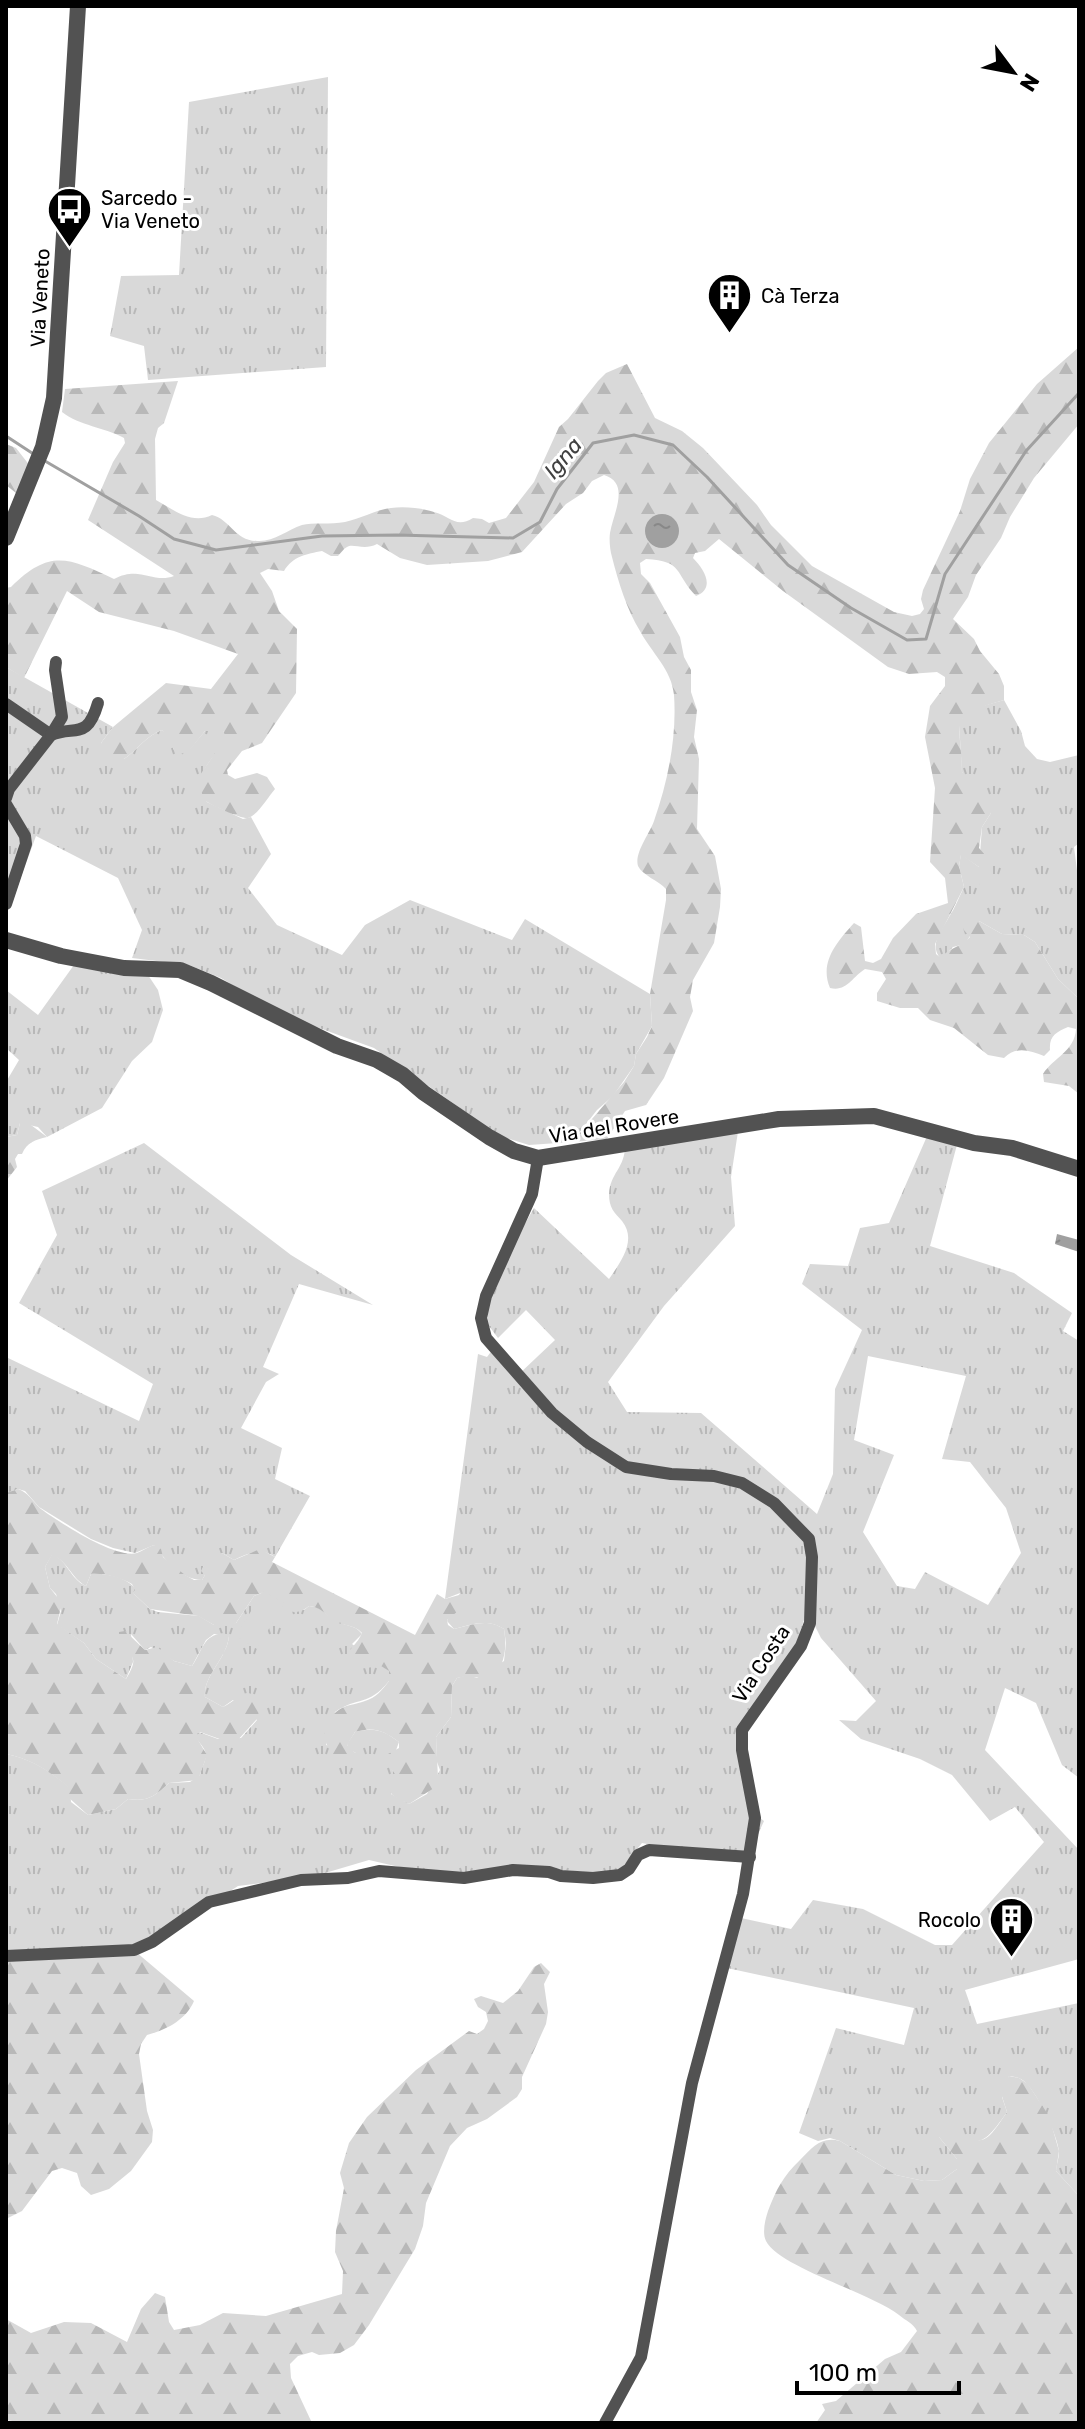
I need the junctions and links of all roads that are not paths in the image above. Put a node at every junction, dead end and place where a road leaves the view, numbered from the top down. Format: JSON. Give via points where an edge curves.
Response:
{"nodes":[{"id":1,"x":78,"y":6,"type":"edge"},
{"id":2,"x":6,"y":538,"type":"edge"},
{"id":3,"x":56,"y":662,"type":"dead end"},
{"id":4,"x":98,"y":703,"type":"dead end"},
{"id":5,"x":6,"y":704,"type":"edge"},
{"id":6,"x":51,"y":735,"type":"junction"},
{"id":7,"x":6,"y":798,"type":"edge"},
{"id":8,"x":6,"y":804,"type":"edge"},
{"id":9,"x":6,"y":904,"type":"edge"},
{"id":10,"x":6,"y":940,"type":"edge"},
{"id":11,"x":538,"y":1158,"type":"junction"},
{"id":12,"x":1079,"y":1169,"type":"edge"},
{"id":13,"x":750,"y":1857,"type":"junction"},
{"id":14,"x":6,"y":1956,"type":"edge"},
{"id":15,"x":605,"y":2423,"type":"edge"}],
"edges":[{"from":1,"to":2,"type":"street","name":"Via Veneto","via":[[49,425]]},
{"from":3,"to":6,"type":"street","via":[[63,709]]},
{"from":4,"to":6,"type":"street","via":[[84,728]]},
{"from":5,"to":6,"type":"street"},
{"from":6,"to":7,"type":"street"},
{"from":8,"to":9,"type":"street","via":[[26,844]]},
{"from":10,"to":11,"type":"street","name":"Via del Rovere","via":[[111,965],[180,970],[377,1060],[489,1137]]},
{"from":11,"to":12,"type":"street","name":"Via del Rovere","via":[[755,1122],[836,1115],[874,1116]]},
{"from":11,"to":13,"type":"street","name":"Via Costa","via":[[532,1194],[486,1296],[481,1318],[486,1338],[552,1413],[626,1467],[742,1483],[774,1503],[809,1539],[810,1623],[790,1664],[742,1730],[755,1818]]},
{"from":13,"to":14,"type":"street","via":[[649,1850],[620,1875],[593,1878],[513,1870],[464,1878],[379,1871],[301,1880],[209,1902],[134,1950]]},
{"from":13,"to":15,"type":"street","name":"Via Costa","via":[[692,2083],[641,2357]]}]}
